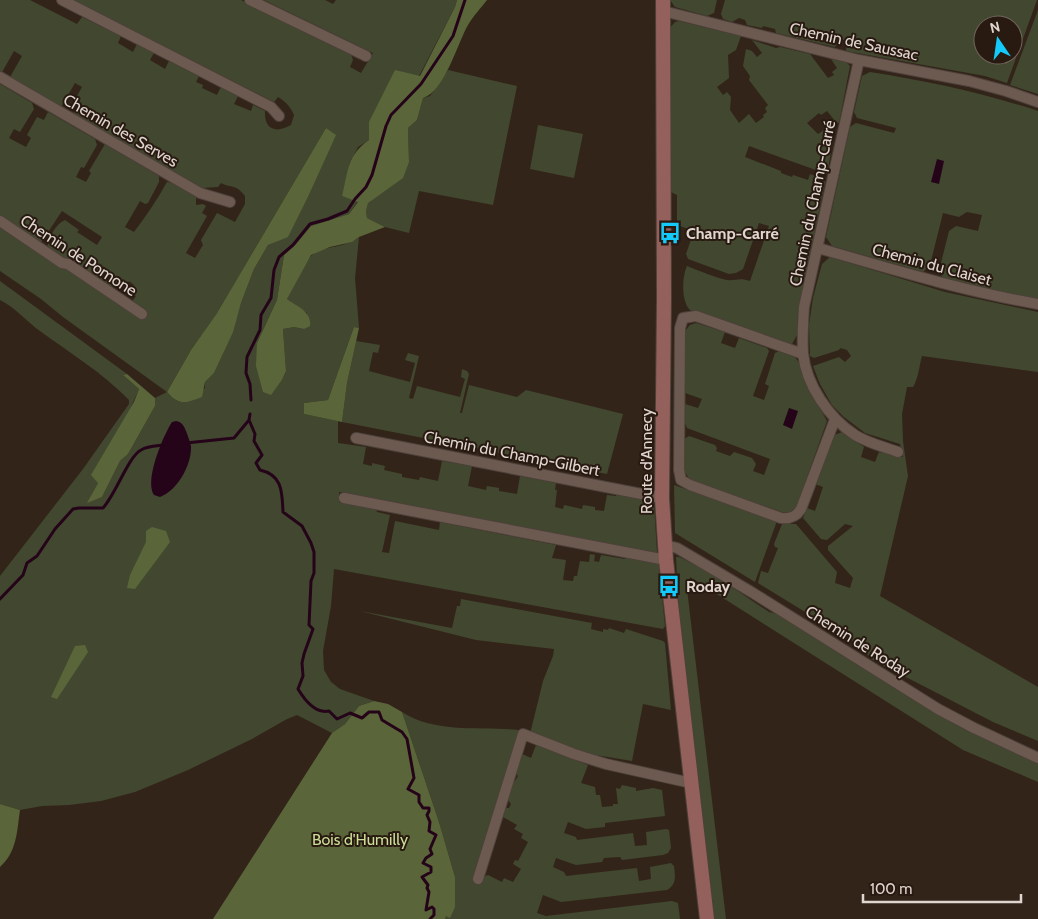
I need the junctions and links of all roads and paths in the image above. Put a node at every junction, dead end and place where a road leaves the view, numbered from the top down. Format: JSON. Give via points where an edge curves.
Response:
{"nodes":[{"id":1,"x":62,"y":0,"type":"edge"},
{"id":2,"x":250,"y":0,"type":"edge"},
{"id":3,"x":663,"y":5,"type":"edge"},
{"id":4,"x":366,"y":56,"type":"dead end"},
{"id":5,"x":859,"y":60,"type":"junction"},
{"id":6,"x":0,"y":78,"type":"edge"},
{"id":7,"x":1038,"y":102,"type":"edge"},
{"id":8,"x":279,"y":116,"type":"dead end"},
{"id":9,"x":230,"y":202,"type":"dead end"},
{"id":10,"x":0,"y":222,"type":"edge"},
{"id":11,"x":818,"y":248,"type":"junction"},
{"id":12,"x":1038,"y":304,"type":"edge"},
{"id":13,"x":142,"y":314,"type":"dead end"},
{"id":14,"x":803,"y":354,"type":"junction"},
{"id":15,"x":835,"y":418,"type":"junction"},
{"id":16,"x":356,"y":438,"type":"dead end"},
{"id":17,"x":898,"y":452,"type":"dead end"},
{"id":18,"x":344,"y":498,"type":"dead end"},
{"id":19,"x":662,"y":498,"type":"junction"},
{"id":20,"x":665,"y":545,"type":"junction"},
{"id":21,"x":666,"y":560,"type":"junction"},
{"id":22,"x":1038,"y":758,"type":"edge"},
{"id":23,"x":691,"y":784,"type":"junction"},
{"id":24,"x":478,"y":879,"type":"dead end"},
{"id":25,"x":707,"y":919,"type":"edge"}],
"edges":[{"from":1,"to":8,"type":"street","via":[[271,107]]},
{"from":2,"to":4,"type":"street"},
{"from":3,"to":5,"type":"street","name":"Chemin de Saussac"},
{"from":3,"to":19,"type":"main road","name":"Route d'Annecy"},
{"from":5,"to":7,"type":"street","name":"Chemin de Saussac","via":[[969,81]]},
{"from":5,"to":11,"type":"street","name":"Chemin du Champ-Carré"},
{"from":6,"to":9,"type":"street","name":"Chemin des Serves","via":[[200,193]]},
{"from":10,"to":13,"type":"street","name":"Chemin de Pomone"},
{"from":11,"to":12,"type":"street","name":"Chemin du Claiset","via":[[932,281]]},
{"from":11,"to":14,"type":"street","name":"Chemin du Champ-Carré","via":[[804,307]]},
{"from":14,"to":15,"type":"street","name":"Chemin du Champ-Carré","via":[[810,379]]},
{"from":14,"to":15,"type":"street","via":[[696,316],[683,318],[680,328],[681,480],[781,518],[792,518],[801,509]]},
{"from":15,"to":17,"type":"street","name":"Chemin du Champ-Carré","via":[[856,436]]},
{"from":16,"to":19,"type":"street","name":"Chemin du Champ-Gilbert"},
{"from":18,"to":21,"type":"street"},
{"from":19,"to":20,"type":"main road","name":"Route d'Annecy"},
{"from":20,"to":21,"type":"main road","name":"Route d'Annecy"},
{"from":20,"to":22,"type":"street","name":"Chemin de Roday","via":[[677,548],[753,592],[938,709]]},
{"from":21,"to":23,"type":"main road","name":"Route d'Annecy"},
{"from":23,"to":24,"type":"street","via":[[606,764],[522,734]]},
{"from":23,"to":25,"type":"main road","name":"Route d'Annecy"}]}
